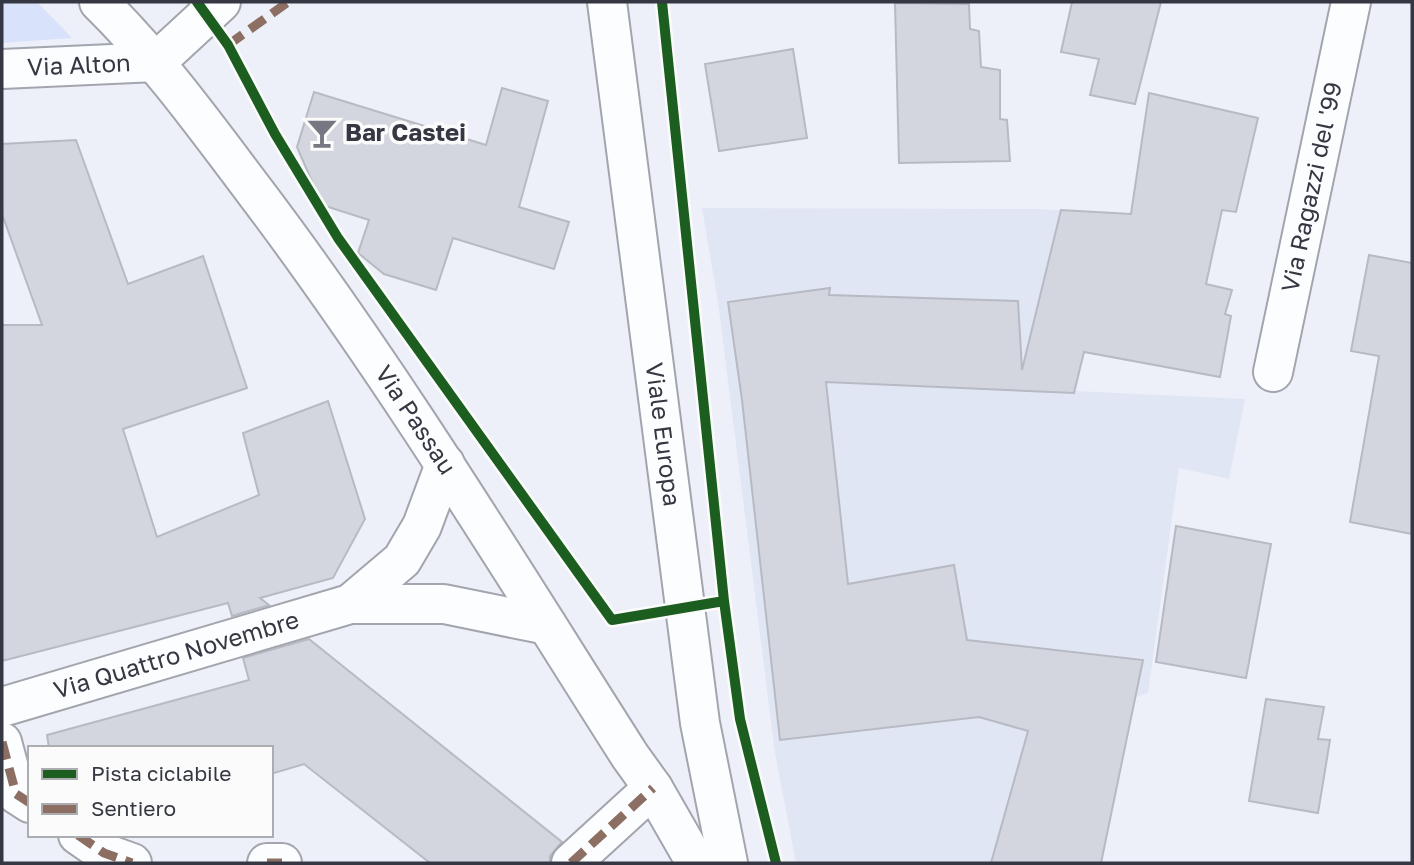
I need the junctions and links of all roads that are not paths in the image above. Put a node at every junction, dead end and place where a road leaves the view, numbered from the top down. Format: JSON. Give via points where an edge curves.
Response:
{"nodes":[{"id":1,"x":99,"y":2,"type":"edge"},
{"id":2,"x":221,"y":2,"type":"edge"},
{"id":3,"x":607,"y":2,"type":"edge"},
{"id":4,"x":1351,"y":2,"type":"edge"},
{"id":5,"x":156,"y":62,"type":"junction"},
{"id":6,"x":2,"y":69,"type":"edge"},
{"id":7,"x":1273,"y":372,"type":"dead end"},
{"id":8,"x":446,"y":464,"type":"junction"},
{"id":9,"x":350,"y":604,"type":"junction"},
{"id":10,"x":547,"y":625,"type":"junction"},
{"id":11,"x":2,"y":707,"type":"edge"},
{"id":12,"x":2,"y":742,"type":"edge"},
{"id":13,"x":653,"y":788,"type":"junction"},
{"id":14,"x":28,"y":802,"type":"edge"},
{"id":15,"x":81,"y":837,"type":"edge"},
{"id":16,"x":132,"y":863,"type":"edge"},
{"id":17,"x":267,"y":863,"type":"edge"},
{"id":18,"x":282,"y":863,"type":"edge"},
{"id":19,"x":571,"y":863,"type":"edge"},
{"id":20,"x":696,"y":863,"type":"edge"},
{"id":21,"x":728,"y":863,"type":"edge"}],
"edges":[{"from":1,"to":5,"type":"street","name":"Via Passau"},
{"from":2,"to":5,"type":"street"},
{"from":3,"to":21,"type":"street","name":"Viale Europa","via":[[700,723]]},
{"from":4,"to":7,"type":"street","name":"Via Ragazzi del '99"},
{"from":5,"to":6,"type":"street","name":"Via Alton"},
{"from":5,"to":8,"type":"street","name":"Via Passau","via":[[323,281]]},
{"from":8,"to":9,"type":"street","name":"Via Quattro Novembre","via":[[422,526],[402,560]]},
{"from":8,"to":10,"type":"street","name":"Via Passau"},
{"from":9,"to":10,"type":"street","name":"Via Quattro Novembre","via":[[444,604]]},
{"from":9,"to":11,"type":"street","name":"Via Quattro Novembre"},
{"from":10,"to":13,"type":"street","name":"Via Passau"},
{"from":12,"to":14,"type":"street","via":[[16,794]]},
{"from":13,"to":19,"type":"street"},
{"from":13,"to":20,"type":"street","name":"Via Passau"},
{"from":15,"to":16,"type":"street","via":[[104,853]]},
{"from":17,"to":18,"type":"street"}]}
